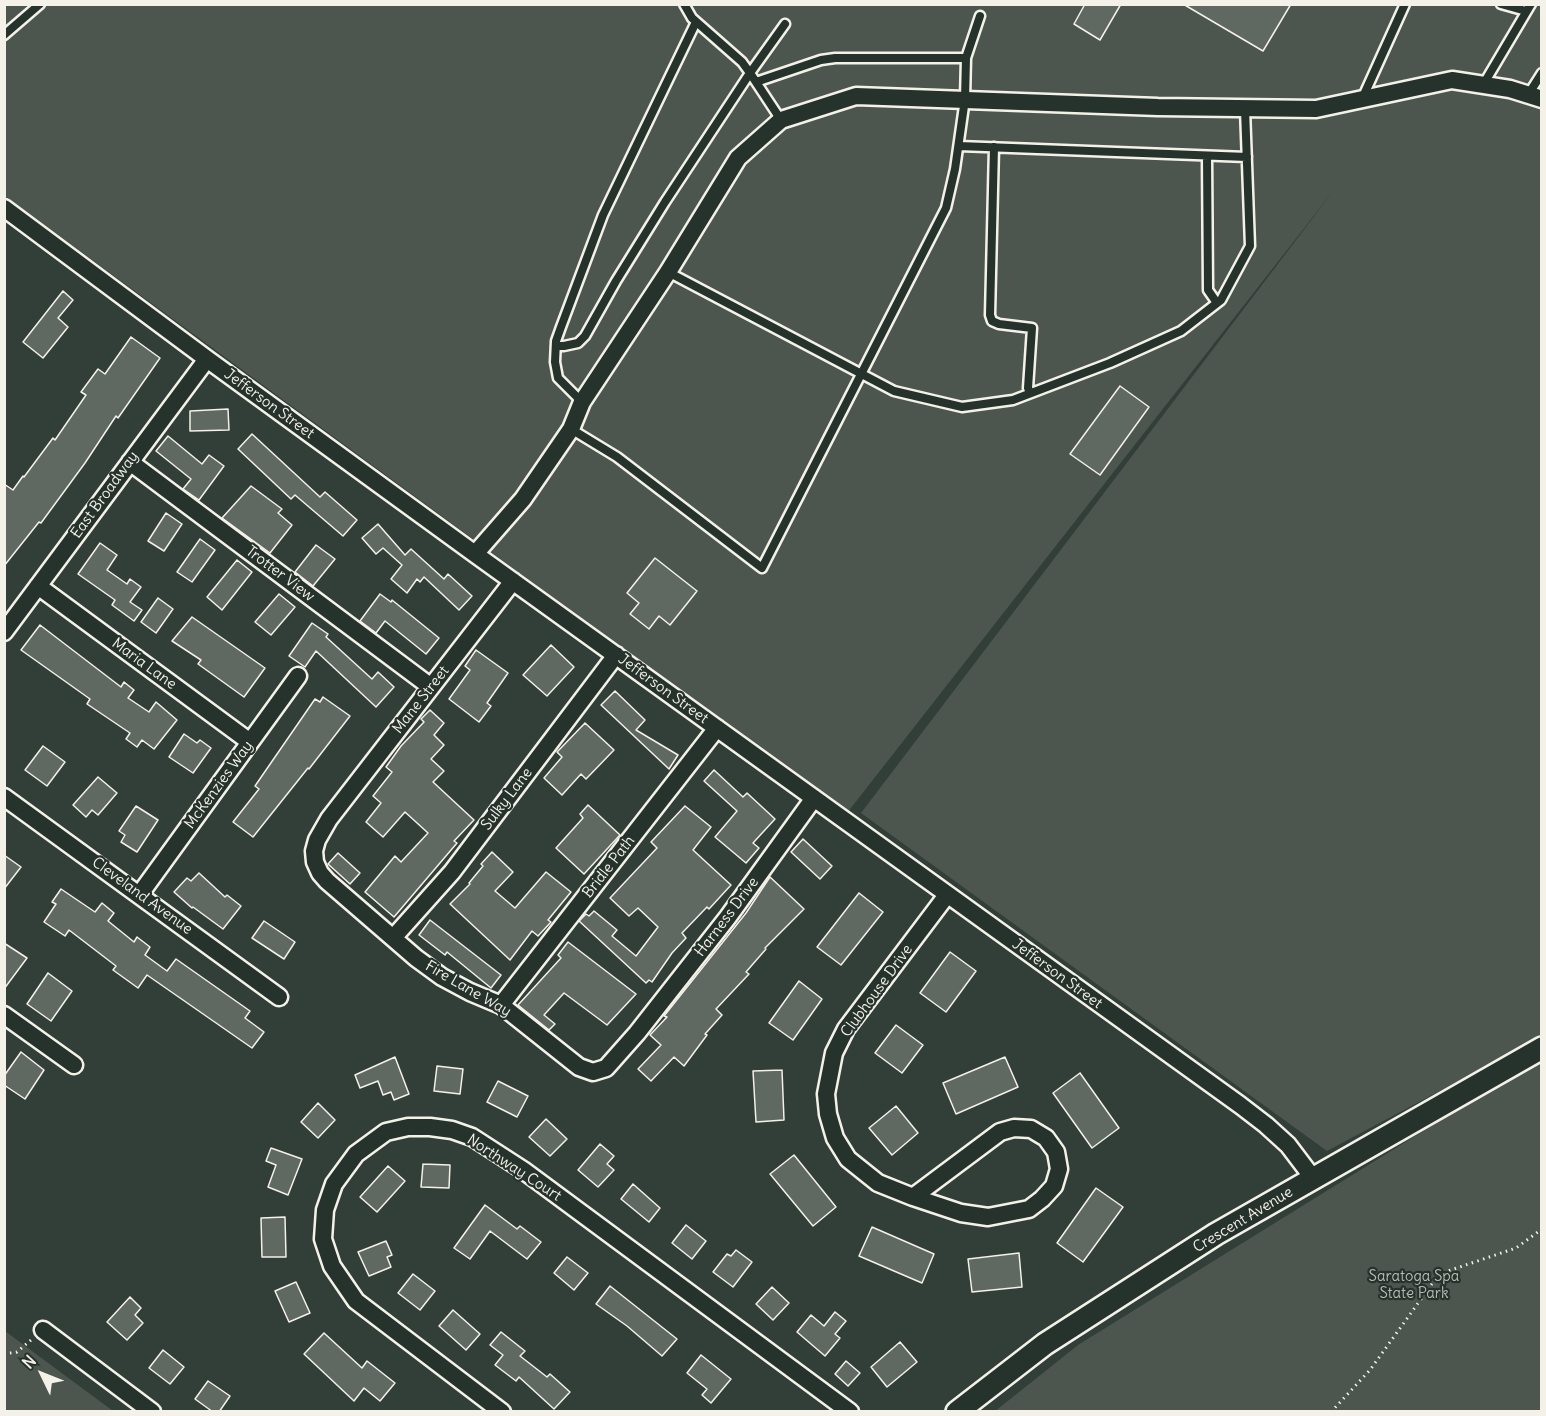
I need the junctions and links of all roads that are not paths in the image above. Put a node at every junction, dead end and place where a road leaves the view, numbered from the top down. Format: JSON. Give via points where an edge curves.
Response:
{"nodes":[{"id":1,"x":40,"y":4,"type":"edge"},
{"id":2,"x":684,"y":4,"type":"edge"},
{"id":3,"x":1405,"y":4,"type":"edge"},
{"id":4,"x":1501,"y":4,"type":"edge"},
{"id":5,"x":1529,"y":8,"type":"edge"},
{"id":6,"x":980,"y":16,"type":"dead end"},
{"id":7,"x":696,"y":22,"type":"junction"},
{"id":8,"x":785,"y":24,"type":"dead end"},
{"id":9,"x":4,"y":35,"type":"edge"},
{"id":10,"x":966,"y":58,"type":"junction"},
{"id":11,"x":750,"y":73,"type":"junction"},
{"id":12,"x":1542,"y":73,"type":"edge"},
{"id":13,"x":756,"y":82,"type":"junction"},
{"id":14,"x":1483,"y":85,"type":"junction"},
{"id":15,"x":1534,"y":97,"type":"edge"},
{"id":16,"x":965,"y":99,"type":"junction"},
{"id":17,"x":1362,"y":99,"type":"junction"},
{"id":18,"x":1245,"y":109,"type":"junction"},
{"id":19,"x":781,"y":120,"type":"junction"},
{"id":20,"x":958,"y":146,"type":"junction"},
{"id":21,"x":994,"y":147,"type":"junction"},
{"id":22,"x":1208,"y":156,"type":"junction"},
{"id":23,"x":1247,"y":157,"type":"junction"},
{"id":24,"x":4,"y":208,"type":"edge"},
{"id":25,"x":668,"y":272,"type":"junction"},
{"id":26,"x":1217,"y":303,"type":"junction"},
{"id":27,"x":556,"y":346,"type":"junction"},
{"id":28,"x":207,"y":359,"type":"junction"},
{"id":29,"x":861,"y":375,"type":"junction"},
{"id":30,"x":1030,"y":393,"type":"junction"},
{"id":31,"x":582,"y":402,"type":"junction"},
{"id":32,"x":572,"y":429,"type":"junction"},
{"id":33,"x":130,"y":462,"type":"junction"},
{"id":34,"x":475,"y":554,"type":"junction"},
{"id":35,"x":513,"y":581,"type":"junction"},
{"id":36,"x":38,"y":586,"type":"junction"},
{"id":37,"x":4,"y":633,"type":"edge"},
{"id":38,"x":616,"y":655,"type":"junction"},
{"id":39,"x":298,"y":676,"type":"dead end"},
{"id":40,"x":431,"y":687,"type":"junction"},
{"id":41,"x":717,"y":728,"type":"junction"},
{"id":42,"x":250,"y":742,"type":"junction"},
{"id":43,"x":4,"y":797,"type":"edge"},
{"id":44,"x":814,"y":798,"type":"junction"},
{"id":45,"x":329,"y":819,"type":"joint"},
{"id":46,"x":140,"y":894,"type":"junction"},
{"id":47,"x":947,"y":895,"type":"junction"},
{"id":48,"x":393,"y":938,"type":"junction"},
{"id":49,"x":279,"y":997,"type":"dead end"},
{"id":50,"x":501,"y":1005,"type":"junction"},
{"id":51,"x":4,"y":1015,"type":"edge"},
{"id":52,"x":637,"y":1033,"type":"joint"},
{"id":53,"x":1542,"y":1048,"type":"edge"},
{"id":54,"x":74,"y":1065,"type":"dead end"},
{"id":55,"x":1313,"y":1178,"type":"junction"},
{"id":56,"x":913,"y":1197,"type":"junction"},
{"id":57,"x":43,"y":1330,"type":"road end"},
{"id":58,"x":152,"y":1412,"type":"edge"},
{"id":59,"x":502,"y":1412,"type":"edge"},
{"id":60,"x":850,"y":1412,"type":"edge"},
{"id":61,"x":957,"y":1412,"type":"edge"}],
"edges":[{"from":1,"to":9,"type":"lane"},
{"from":2,"to":7,"type":"lane"},
{"from":3,"to":17,"type":"lane"},
{"from":4,"to":5,"type":"lane"},
{"from":5,"to":14,"type":"lane"},
{"from":6,"to":10,"type":"lane"},
{"from":7,"to":11,"type":"lane"},
{"from":7,"to":27,"type":"lane","via":[[603,215]]},
{"from":8,"to":11,"type":"lane"},
{"from":10,"to":13,"type":"lane","via":[[835,58]]},
{"from":10,"to":16,"type":"lane"},
{"from":11,"to":13,"type":"lane"},
{"from":11,"to":27,"type":"lane","via":[[664,202],[585,336],[578,343]]},
{"from":12,"to":15,"type":"lane"},
{"from":13,"to":19,"type":"lane"},
{"from":14,"to":15,"type":"street"},
{"from":14,"to":17,"type":"street","via":[[1452,80]]},
{"from":16,"to":18,"type":"street"},
{"from":16,"to":19,"type":"street","via":[[856,96]]},
{"from":16,"to":20,"type":"lane"},
{"from":17,"to":18,"type":"street","via":[[1316,110]]},
{"from":18,"to":23,"type":"lane"},
{"from":19,"to":25,"type":"street","via":[[738,158]]},
{"from":20,"to":21,"type":"lane"},
{"from":20,"to":29,"type":"lane","via":[[946,208]]},
{"from":21,"to":22,"type":"lane"},
{"from":21,"to":30,"type":"lane","via":[[990,315],[999,324],[1032,328]]},
{"from":22,"to":23,"type":"lane"},
{"from":22,"to":26,"type":"lane","via":[[1208,290]]},
{"from":23,"to":26,"type":"lane","via":[[1250,246]]},
{"from":24,"to":28,"type":"street","name":"Jefferson Street"},
{"from":25,"to":29,"type":"lane"},
{"from":25,"to":31,"type":"street"},
{"from":26,"to":30,"type":"lane","via":[[1181,331]]},
{"from":27,"to":31,"type":"lane","via":[[558,378]]},
{"from":28,"to":33,"type":"street","name":"East Broadway"},
{"from":28,"to":34,"type":"street","name":"Jefferson Street"},
{"from":29,"to":30,"type":"lane","via":[[894,392],[962,407],[1013,400]]},
{"from":29,"to":32,"type":"lane","via":[[762,568],[617,457]]},
{"from":31,"to":32,"type":"street"},
{"from":32,"to":34,"type":"street","via":[[523,499]]},
{"from":33,"to":36,"type":"street","name":"East Broadway"},
{"from":33,"to":40,"type":"street","name":"Trotter View"},
{"from":34,"to":35,"type":"street","name":"Jefferson Street"},
{"from":35,"to":38,"type":"street","name":"Jefferson Street"},
{"from":35,"to":40,"type":"street","name":"Mane Street"},
{"from":36,"to":37,"type":"street","name":"East Broadway"},
{"from":36,"to":42,"type":"street","name":"Maria Lane"},
{"from":38,"to":41,"type":"street","name":"Jefferson Street"},
{"from":38,"to":48,"type":"street","name":"Sulky Lane","via":[[452,872]]},
{"from":39,"to":42,"type":"street","name":"McKenzies Way"},
{"from":40,"to":45,"type":"street","name":"Mane Street"},
{"from":41,"to":44,"type":"street","name":"Jefferson Street"},
{"from":41,"to":50,"type":"street","name":"Bridle Path"},
{"from":42,"to":46,"type":"street","name":"McKenzies Way"},
{"from":43,"to":46,"type":"street","name":"Cleveland Avenue"},
{"from":44,"to":47,"type":"street","name":"Jefferson Street"},
{"from":44,"to":52,"type":"street","name":"Harness Drive"},
{"from":45,"to":48,"type":"street","name":"Fire Lane Way","via":[[314,851],[320,873]]},
{"from":46,"to":49,"type":"street","name":"Cleveland Avenue"},
{"from":47,"to":55,"type":"street","name":"Jefferson Street","via":[[1266,1125],[1288,1145]]},
{"from":47,"to":56,"type":"street","name":"Clubhouse Drive","via":[[846,1029],[834,1053],[826,1094],[835,1138],[848,1159],[878,1182]]},
{"from":48,"to":50,"type":"street","name":"Fire Lane Way","via":[[442,977]]},
{"from":50,"to":52,"type":"street","name":"Fire Lane Way","via":[[548,1044],[593,1072],[606,1068]]},
{"from":51,"to":54,"type":"street"},
{"from":53,"to":55,"type":"street","name":"Crescent Avenue"},
{"from":55,"to":61,"type":"street","name":"Crescent Avenue","via":[[1216,1234],[1045,1344]]},
{"from":56,"to":56,"type":"street","name":"Clubhouse Drive","via":[[961,1213],[988,1217],[1029,1209],[1054,1186],[1059,1169],[1056,1152],[1046,1138],[1031,1129],[1000,1132]]},
{"from":57,"to":58,"type":"street"},
{"from":59,"to":60,"type":"street","name":"Northway Court","via":[[356,1301],[332,1266],[323,1239],[325,1210],[334,1184],[356,1154],[386,1132],[430,1127],[472,1137]]}]}
